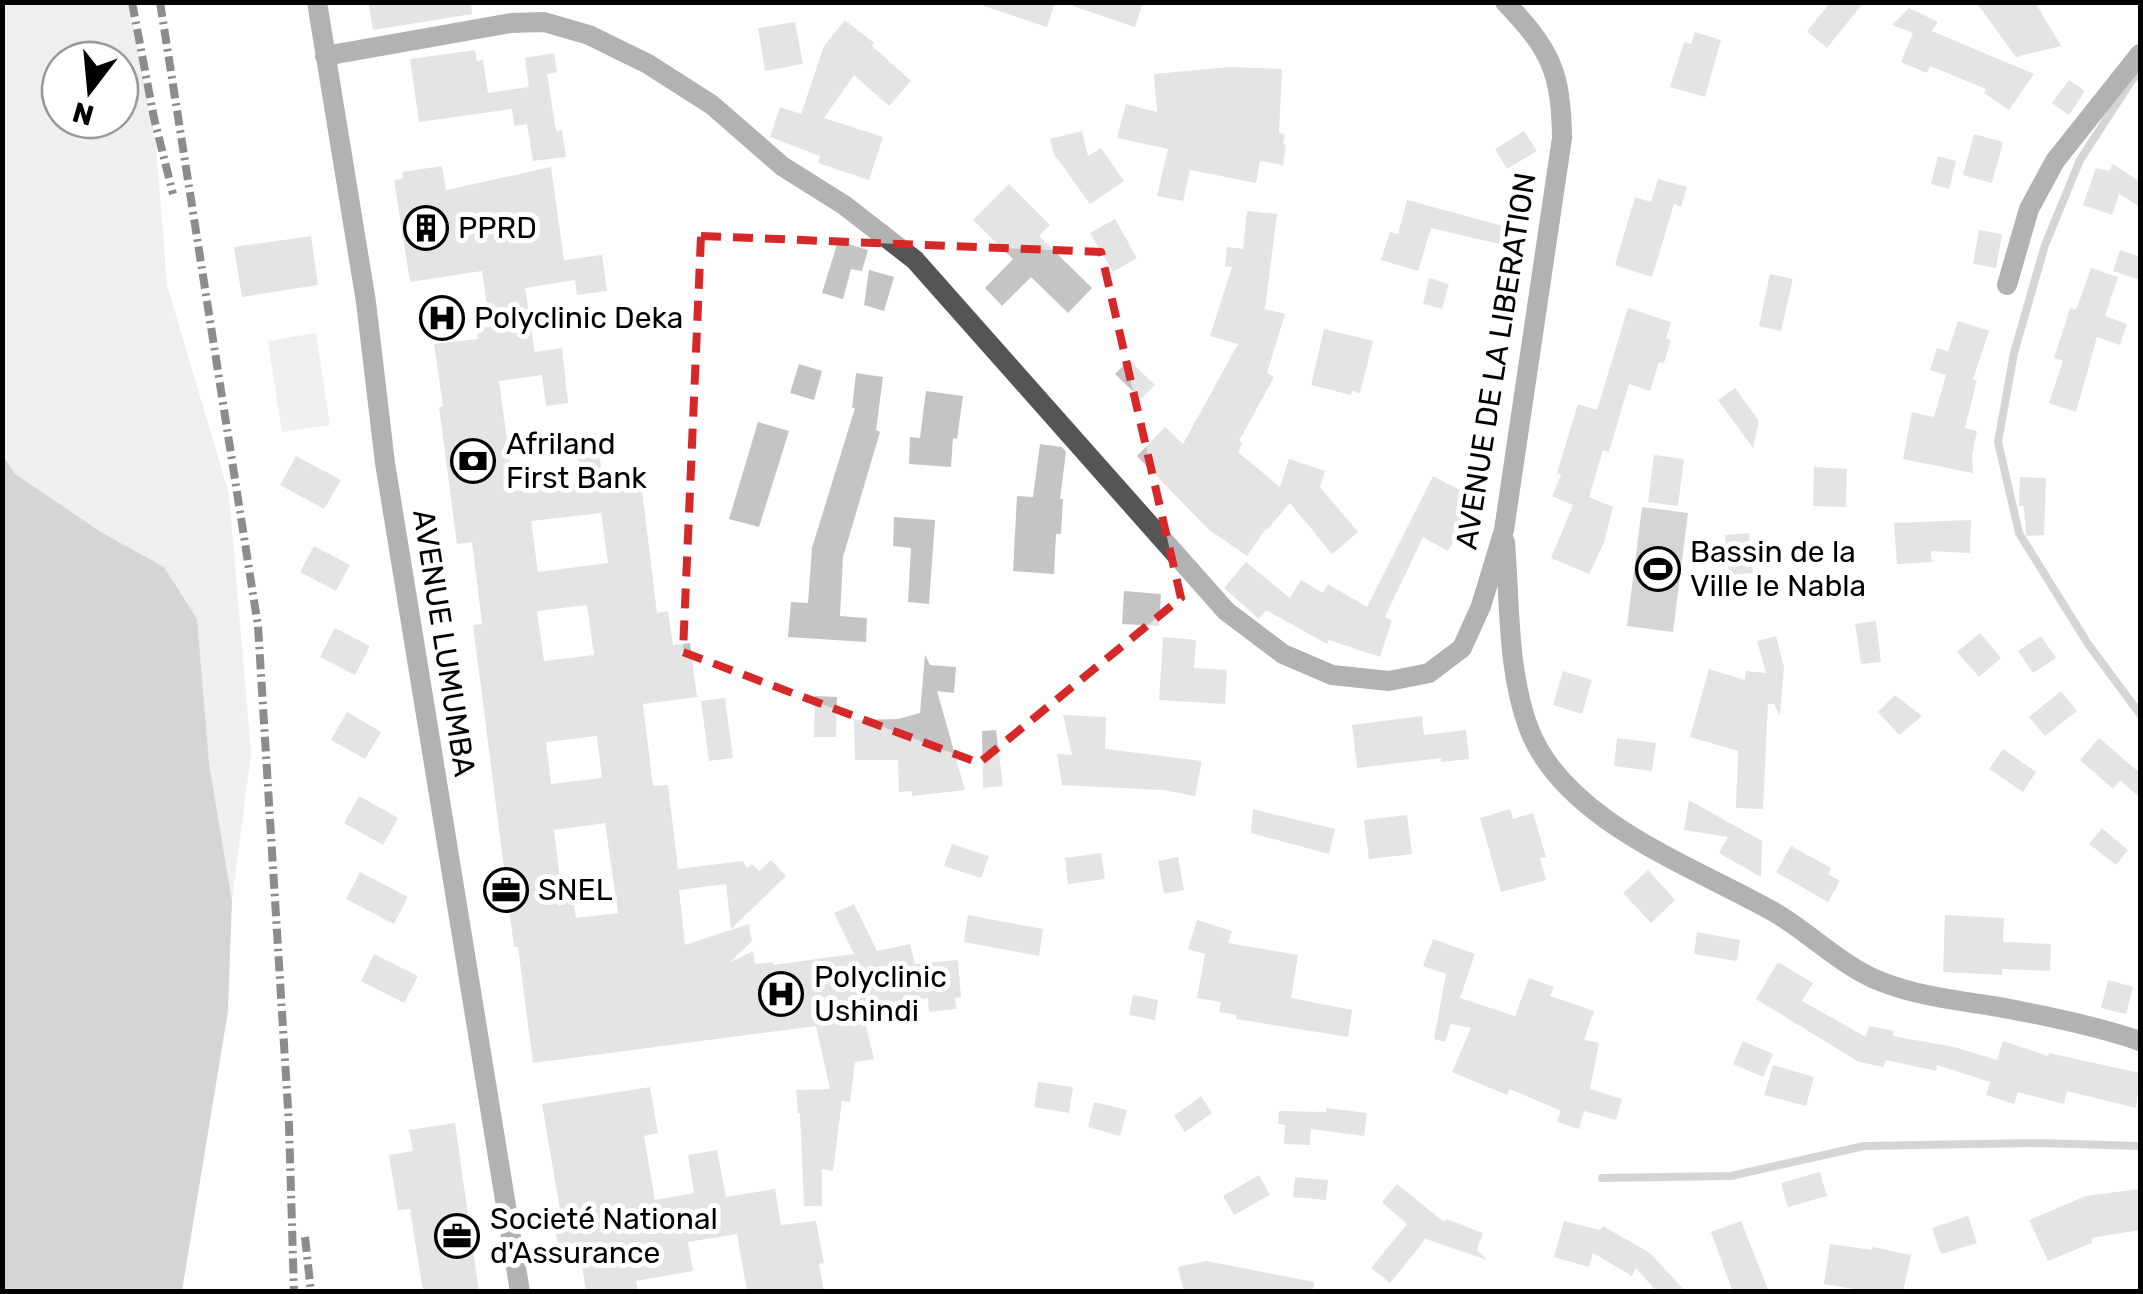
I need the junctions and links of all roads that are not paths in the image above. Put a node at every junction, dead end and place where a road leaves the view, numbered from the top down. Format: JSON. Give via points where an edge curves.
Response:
{"nodes":[{"id":1,"x":317,"y":2,"type":"edge"},
{"id":2,"x":1505,"y":2,"type":"edge"},
{"id":3,"x":2140,"y":54,"type":"edge"},
{"id":4,"x":325,"y":56,"type":"junction"},
{"id":5,"x":2007,"y":286,"type":"dead end"},
{"id":6,"x":1504,"y":530,"type":"junction"},
{"id":7,"x":2140,"y":1041,"type":"edge"},
{"id":8,"x":520,"y":1292,"type":"edge"}],
"edges":[{"from":1,"to":4,"type":"street","name":"AVENUE LUMUMBA"},
{"from":2,"to":6,"type":"street","name":"AVENUE DE LA LIBERATION","via":[[1555,67],[1562,138]]},
{"from":3,"to":5,"type":"street","via":[[2055,161],[2030,209]]},
{"from":4,"to":6,"type":"street","name":"AVENUE DE LA LIBERATION","via":[[544,22],[648,64],[712,104],[782,166],[916,260],[1226,611],[1283,654],[1332,675],[1388,682],[1429,672],[1462,648]]},
{"from":4,"to":8,"type":"street","name":"AVENUE LUMUMBA"},
{"from":6,"to":7,"type":"street","via":[[1513,652],[1530,731],[1549,764],[1618,828],[1774,912],[1878,981]]}]}
